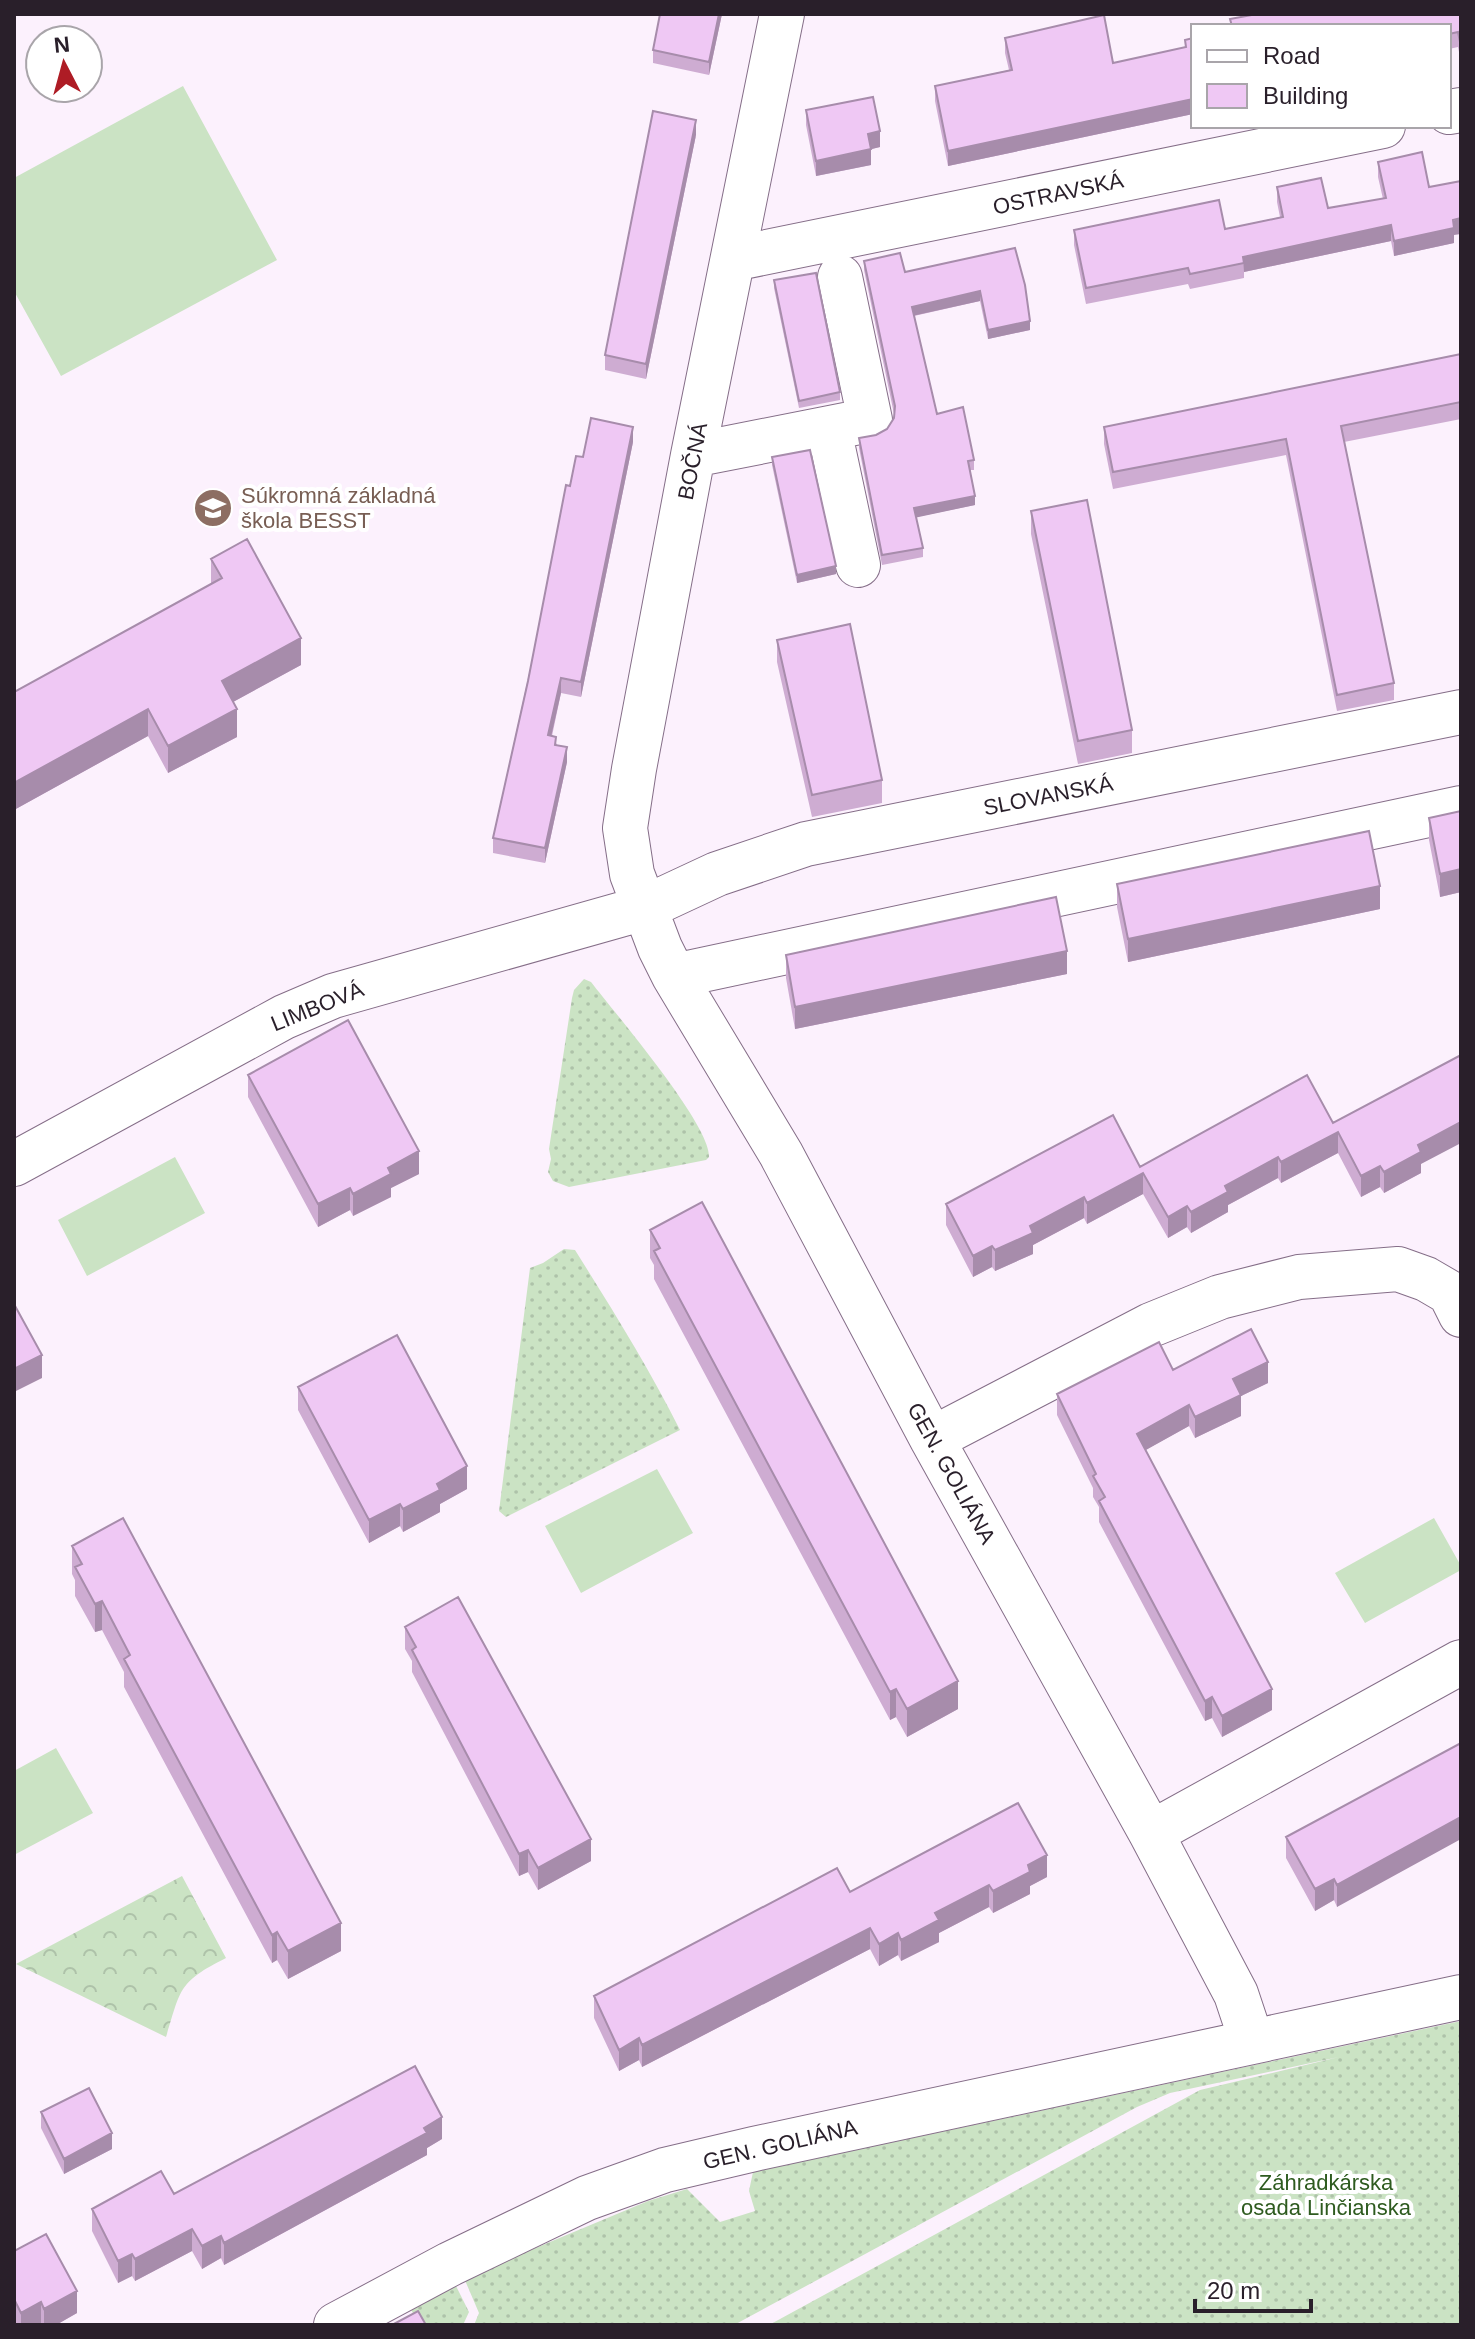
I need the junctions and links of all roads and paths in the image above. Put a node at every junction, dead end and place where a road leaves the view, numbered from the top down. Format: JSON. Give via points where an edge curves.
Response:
{"nodes":[{"id":1,"x":782,"y":14,"type":"edge"},
{"id":2,"x":1373,"y":128,"type":"edge"},
{"id":3,"x":733,"y":259,"type":"junction"},
{"id":4,"x":840,"y":277,"type":"dead end"},
{"id":5,"x":829,"y":429,"type":"junction"},
{"id":6,"x":693,"y":455,"type":"junction"},
{"id":7,"x":858,"y":565,"type":"dead end"},
{"id":8,"x":1461,"y":712,"type":"edge"},
{"id":9,"x":1461,"y":808,"type":"edge"},
{"id":10,"x":644,"y":908,"type":"junction"},
{"id":11,"x":674,"y":976,"type":"junction"},
{"id":12,"x":14,"y":1164,"type":"edge"},
{"id":13,"x":1461,"y":1315,"type":"edge"},
{"id":14,"x":932,"y":1439,"type":"junction"},
{"id":15,"x":1461,"y":1662,"type":"edge"},
{"id":16,"x":1151,"y":1833,"type":"junction"},
{"id":17,"x":1461,"y":1997,"type":"edge"},
{"id":18,"x":1252,"y":2042,"type":"junction"},
{"id":19,"x":336,"y":2325,"type":"edge"}],
"edges":[{"from":1,"to":3,"type":"street","name":"BOČNÁ"},
{"from":2,"to":3,"type":"street","name":"OSTRAVSKÁ"},
{"from":3,"to":6,"type":"street","name":"BOČNÁ"},
{"from":4,"to":5,"type":"street","via":[[870,420]]},
{"from":5,"to":6,"type":"street"},
{"from":5,"to":7,"type":"street"},
{"from":6,"to":10,"type":"street","name":"BOČNÁ","via":[[625,828]]},
{"from":8,"to":10,"type":"street","name":"SLOVANSKÁ","via":[[806,844],[717,874]]},
{"from":9,"to":11,"type":"street"},
{"from":10,"to":11,"type":"street","name":"GEN. GOLIÁNA"},
{"from":10,"to":12,"type":"street","name":"LIMBOVÁ","via":[[320,1001]]},
{"from":11,"to":14,"type":"street","name":"GEN. GOLIÁNA","via":[[781,1154]]},
{"from":13,"to":14,"type":"street","via":[[1450,1293],[1398,1269],[1299,1277],[1220,1297],[1151,1325]]},
{"from":14,"to":16,"type":"street","name":"GEN. GOLIÁNA"},
{"from":15,"to":16,"type":"street"},
{"from":16,"to":18,"type":"street","name":"GEN. GOLIÁNA","via":[[1236,1994]]},
{"from":17,"to":18,"type":"street","name":"GEN. GOLIÁNA"},
{"from":18,"to":19,"type":"street","name":"GEN. GOLIÁNA","via":[[665,2170],[587,2198]]}]}
